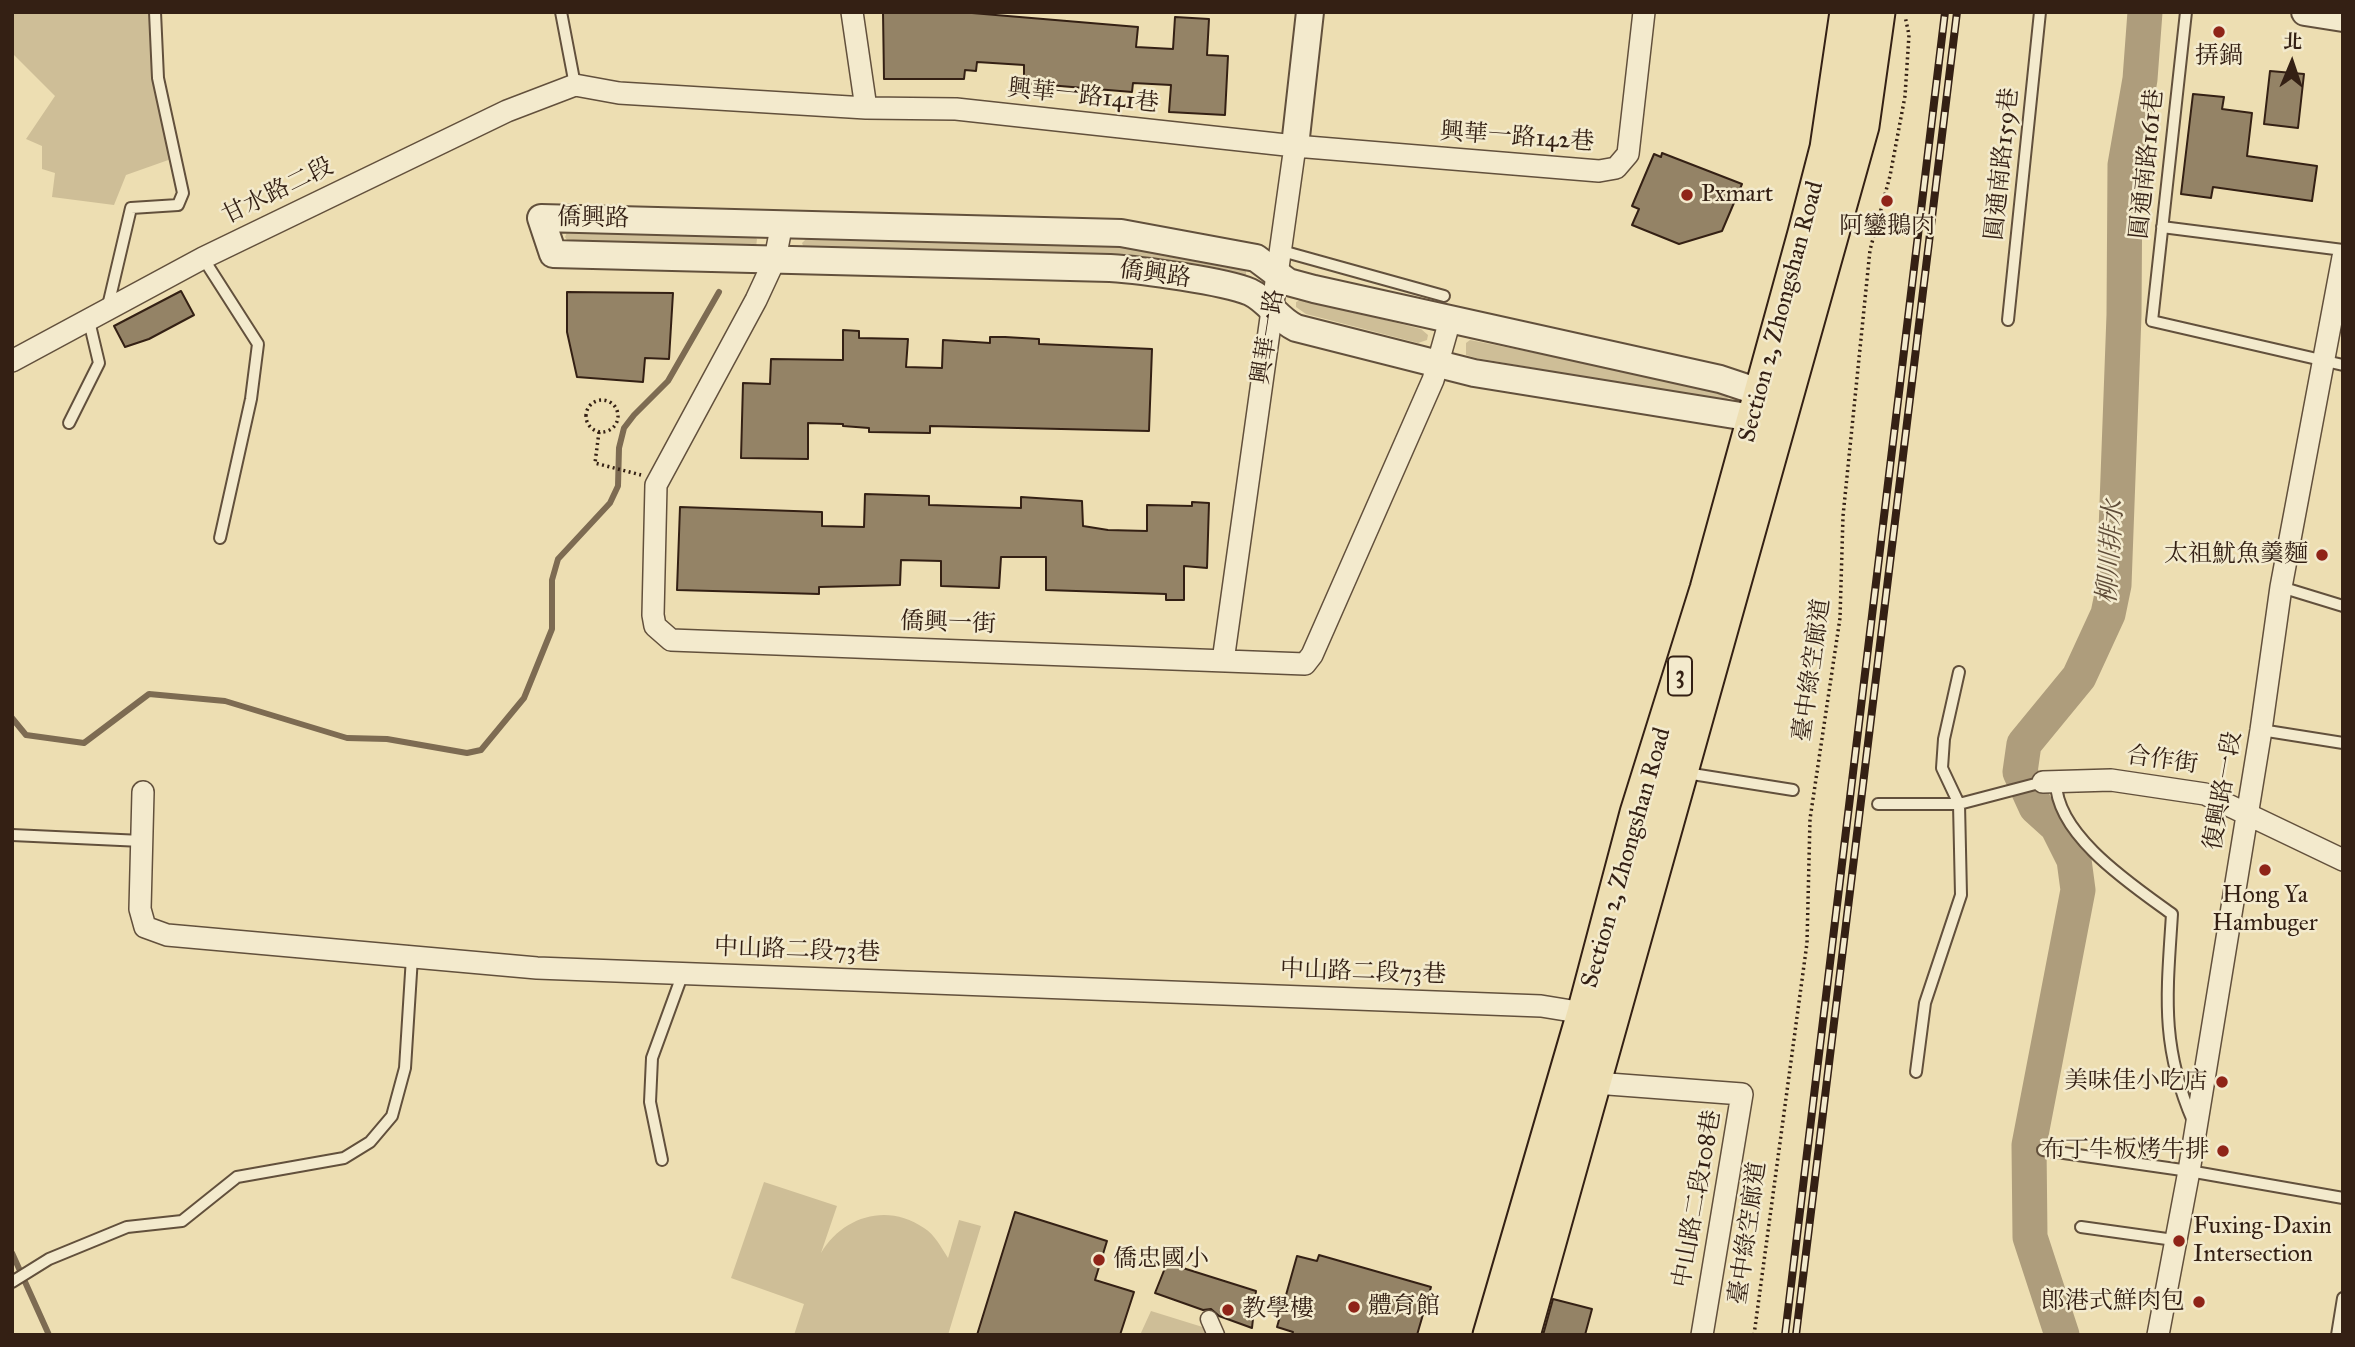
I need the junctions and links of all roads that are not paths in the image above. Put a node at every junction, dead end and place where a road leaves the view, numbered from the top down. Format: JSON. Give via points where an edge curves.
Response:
{"nodes":[{"id":1,"x":155,"y":12,"type":"edge"},
{"id":2,"x":561,"y":12,"type":"edge"},
{"id":3,"x":852,"y":12,"type":"edge"},
{"id":4,"x":1310,"y":12,"type":"edge"},
{"id":5,"x":1644,"y":12,"type":"edge"},
{"id":6,"x":1847,"y":12,"type":"edge"},
{"id":7,"x":1878,"y":12,"type":"edge"},
{"id":8,"x":2040,"y":12,"type":"edge"},
{"id":9,"x":2186,"y":12,"type":"edge"},
{"id":10,"x":2305,"y":12,"type":"edge"},
{"id":11,"x":2343,"y":18,"type":"edge"},
{"id":12,"x":575,"y":85,"type":"junction"},
{"id":13,"x":866,"y":108,"type":"junction"},
{"id":14,"x":1295,"y":146,"type":"junction"},
{"id":15,"x":782,"y":223,"type":"junction"},
{"id":16,"x":2162,"y":227,"type":"junction"},
{"id":17,"x":2343,"y":250,"type":"edge"},
{"id":18,"x":2343,"y":257,"type":"edge"},
{"id":19,"x":203,"y":258,"type":"junction"},
{"id":20,"x":775,"y":259,"type":"junction"},
{"id":21,"x":1280,"y":263,"type":"junction"},
{"id":22,"x":1447,"y":308,"type":"junction"},
{"id":23,"x":1273,"y":310,"type":"junction"},
{"id":24,"x":98,"y":317,"type":"junction"},
{"id":25,"x":2008,"y":320,"type":"dead end"},
{"id":26,"x":12,"y":361,"type":"edge"},
{"id":27,"x":2334,"y":363,"type":"edge"},
{"id":28,"x":1438,"y":364,"type":"junction"},
{"id":29,"x":1756,"y":405,"type":"junction"},
{"id":30,"x":69,"y":422,"type":"dead end"},
{"id":31,"x":220,"y":538,"type":"dead end"},
{"id":32,"x":2281,"y":587,"type":"junction"},
{"id":33,"x":2343,"y":606,"type":"edge"},
{"id":34,"x":1223,"y":661,"type":"junction"},
{"id":35,"x":1959,"y":672,"type":"dead end"},
{"id":36,"x":2261,"y":730,"type":"junction"},
{"id":37,"x":2343,"y":743,"type":"edge"},
{"id":38,"x":1667,"y":770,"type":"junction"},
{"id":39,"x":2050,"y":782,"type":"junction"},
{"id":40,"x":1793,"y":790,"type":"dead end"},
{"id":41,"x":143,"y":792,"type":"dead end"},
{"id":42,"x":1878,"y":804,"type":"dead end"},
{"id":43,"x":1959,"y":804,"type":"junction"},
{"id":44,"x":2246,"y":812,"type":"junction"},
{"id":45,"x":12,"y":835,"type":"edge"},
{"id":46,"x":142,"y":841,"type":"junction"},
{"id":47,"x":2343,"y":860,"type":"edge"},
{"id":48,"x":412,"y":957,"type":"junction"},
{"id":49,"x":683,"y":973,"type":"junction"},
{"id":50,"x":1584,"y":1013,"type":"junction"},
{"id":51,"x":1916,"y":1072,"type":"dead end"},
{"id":52,"x":1595,"y":1083,"type":"junction"},
{"id":53,"x":2196,"y":1127,"type":"junction"},
{"id":54,"x":2043,"y":1150,"type":"dead end"},
{"id":55,"x":662,"y":1160,"type":"dead end"},
{"id":56,"x":2189,"y":1171,"type":"junction"},
{"id":57,"x":2343,"y":1198,"type":"edge"},
{"id":58,"x":2081,"y":1227,"type":"dead end"},
{"id":59,"x":2174,"y":1240,"type":"junction"},
{"id":60,"x":12,"y":1282,"type":"edge"},
{"id":61,"x":2343,"y":1298,"type":"edge"},
{"id":62,"x":1209,"y":1319,"type":"dead end"},
{"id":63,"x":1216,"y":1335,"type":"edge"},
{"id":64,"x":1490,"y":1335,"type":"edge"},
{"id":65,"x":1522,"y":1335,"type":"edge"},
{"id":66,"x":1702,"y":1335,"type":"edge"},
{"id":67,"x":2158,"y":1335,"type":"edge"},
{"id":68,"x":2337,"y":1335,"type":"edge"}],
"edges":[{"from":1,"to":24,"type":"lane","via":[[158,78],[183,193],[178,205],[131,208]]},
{"from":2,"to":12,"type":"lane"},
{"from":3,"to":13,"type":"street"},
{"from":4,"to":14,"type":"street","name":"興華一路"},
{"from":5,"to":14,"type":"street","name":"興華一路142巷","via":[[1628,154],[1616,168],[1599,171]]},
{"from":6,"to":29,"type":"main road","name":"Section 2, Zhongshan Road","number":"3","via":[[1827,148]]},
{"from":7,"to":38,"type":"main road","name":"Section 2, Zhongshan Road","number":"3","via":[[1862,126]]},
{"from":8,"to":25,"type":"lane","name":"圓通南路159巷"},
{"from":9,"to":16,"type":"lane","name":"圓通南路161巷"},
{"from":10,"to":11,"type":"street"},
{"from":12,"to":13,"type":"street","name":"興華一路141巷","via":[[620,93]]},
{"from":12,"to":19,"type":"street","name":"甘水路二段","via":[[508,111]]},
{"from":13,"to":14,"type":"street","name":"興華一路141巷","via":[[956,109]]},
{"from":14,"to":21,"type":"street","name":"興華一路"},
{"from":15,"to":20,"type":"street","name":"僑興一街"},
{"from":15,"to":20,"type":"street","name":"僑興路","via":[[541,218],[552,254]]},
{"from":15,"to":21,"type":"street","name":"僑興路","via":[[1121,233]]},
{"from":16,"to":17,"type":"lane"},
{"from":16,"to":27,"type":"lane","name":"圓通南路161巷","via":[[2152,321]]},
{"from":18,"to":27,"type":"street","name":"復興路一段"},
{"from":19,"to":24,"type":"street","name":"甘水路二段"},
{"from":19,"to":31,"type":"lane","via":[[258,344],[251,399]]},
{"from":20,"to":23,"type":"street","name":"僑興路","via":[[1121,269],[1246,290]]},
{"from":20,"to":34,"type":"street","name":"僑興一街","via":[[656,485],[653,615],[663,634],[670,640],[698,642]]},
{"from":21,"to":22,"type":"street","name":"僑興路","via":[[1288,282],[1335,295]]},
{"from":21,"to":23,"type":"street","name":"興華一路"},
{"from":22,"to":28,"type":"street","name":"僑興一街"},
{"from":22,"to":29,"type":"street","name":"僑興路","via":[[1720,379]]},
{"from":23,"to":28,"type":"street","name":"僑興路","via":[[1281,321],[1296,328]]},
{"from":23,"to":34,"type":"street","name":"興華一路"},
{"from":24,"to":26,"type":"street","name":"甘水路二段"},
{"from":24,"to":30,"type":"lane","via":[[99,363]]},
{"from":27,"to":32,"type":"street","name":"復興路一段"},
{"from":28,"to":29,"type":"street","name":"僑興路"},
{"from":28,"to":34,"type":"street","name":"僑興一街","via":[[1312,655],[1304,664]]},
{"from":29,"to":38,"type":"main road","name":"Section 2, Zhongshan Road","number":"3","via":[[1707,589]]},
{"from":32,"to":33,"type":"lane"},
{"from":32,"to":36,"type":"street","name":"復興路一段"},
{"from":35,"to":43,"type":"lane","via":[[1942,768]]},
{"from":36,"to":37,"type":"lane"},
{"from":36,"to":44,"type":"street","name":"復興路一段"},
{"from":38,"to":40,"type":"lane"},
{"from":38,"to":50,"type":"main road","name":"Section 2, Zhongshan Road","number":"3"},
{"from":38,"to":52,"type":"main road","name":"Section 2, Zhongshan Road","number":"3"},
{"from":39,"to":43,"type":"lane"},
{"from":39,"to":44,"type":"street","name":"合作街","via":[[2111,780],[2205,794]]},
{"from":39,"to":53,"type":"lane","via":[[2056,800],[2098,859],[2172,914],[2166,1020],[2179,1087]]},
{"from":41,"to":46,"type":"street","name":"中山路二段73巷"},
{"from":42,"to":43,"type":"lane"},
{"from":43,"to":51,"type":"lane","via":[[1961,895],[1926,1003]]},
{"from":44,"to":47,"type":"street","name":"合作街"},
{"from":44,"to":53,"type":"street","name":"復興路一段"},
{"from":45,"to":46,"type":"lane"},
{"from":46,"to":48,"type":"street","name":"中山路二段73巷","via":[[140,909],[145,927],[167,935]]},
{"from":48,"to":49,"type":"street","name":"中山路二段73巷","via":[[537,968]]},
{"from":48,"to":60,"type":"lane","via":[[405,1068],[392,1116],[370,1142],[344,1158],[237,1177],[182,1222],[127,1227],[48,1259]]},
{"from":49,"to":50,"type":"street","name":"中山路二段73巷","via":[[1541,1006]]},
{"from":49,"to":55,"type":"lane","via":[[652,1058],[650,1102]]},
{"from":50,"to":64,"type":"main road","name":"Section 2, Zhongshan Road","number":"3"},
{"from":52,"to":65,"type":"main road","name":"Section 2, Zhongshan Road","number":"3"},
{"from":52,"to":66,"type":"street","name":"中山路二段108巷","via":[[1742,1094]]},
{"from":53,"to":56,"type":"street","name":"復興路一段"},
{"from":54,"to":56,"type":"lane"},
{"from":56,"to":57,"type":"lane"},
{"from":56,"to":59,"type":"street","name":"復興路一段"},
{"from":58,"to":59,"type":"lane"},
{"from":59,"to":67,"type":"street","name":"復興路一段"},
{"from":61,"to":68,"type":"lane"},
{"from":62,"to":63,"type":"street"}]}
